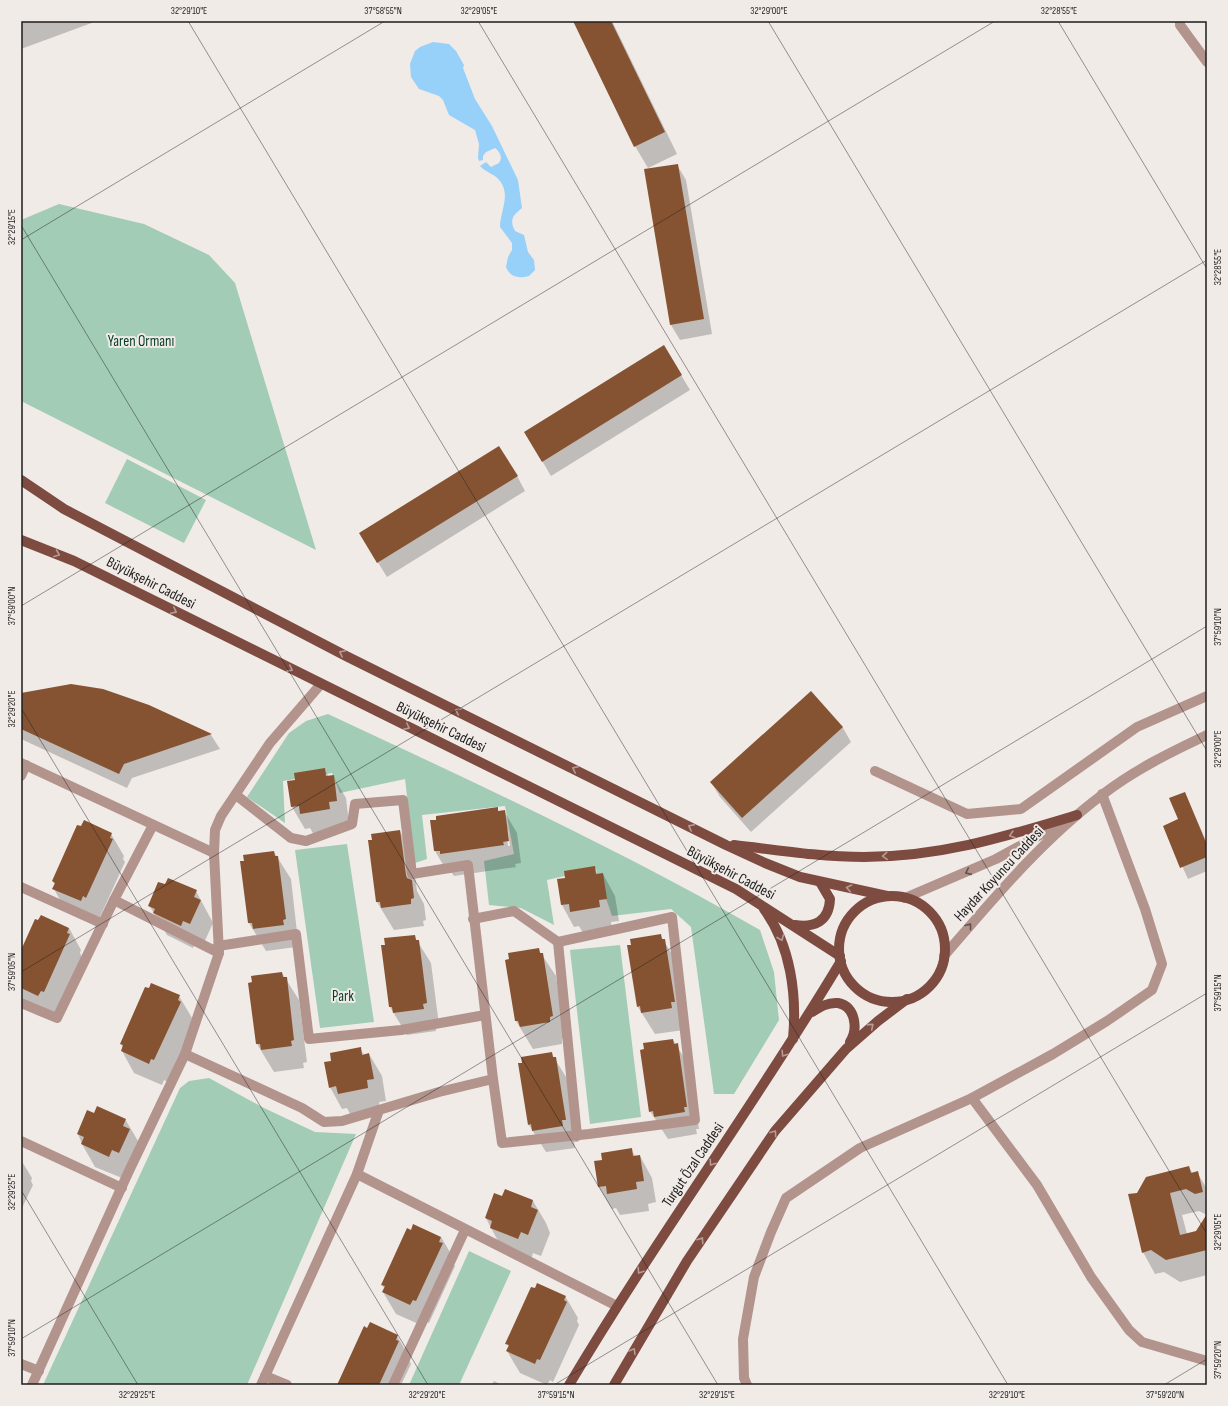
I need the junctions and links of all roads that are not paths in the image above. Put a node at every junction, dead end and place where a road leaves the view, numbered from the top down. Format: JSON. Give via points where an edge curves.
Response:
{"nodes":[{"id":1,"x":1180,"y":21,"type":"edge"},
{"id":2,"x":1207,"y":62,"type":"edge"},
{"id":3,"x":21,"y":480,"type":"edge"},
{"id":4,"x":21,"y":540,"type":"edge"},
{"id":5,"x":321,"y":684,"type":"junction"},
{"id":6,"x":1207,"y":696,"type":"edge"},
{"id":7,"x":1207,"y":735,"type":"edge"},
{"id":8,"x":23,"y":764,"type":"edge"},
{"id":9,"x":875,"y":771,"type":"dead end"},
{"id":10,"x":21,"y":776,"type":"edge"},
{"id":11,"x":1102,"y":794,"type":"junction"},
{"id":12,"x":236,"y":795,"type":"junction"},
{"id":13,"x":1077,"y":815,"type":"junction"},
{"id":14,"x":153,"y":825,"type":"junction"},
{"id":15,"x":726,"y":844,"type":"junction"},
{"id":16,"x":214,"y":853,"type":"junction"},
{"id":17,"x":820,"y":882,"type":"junction"},
{"id":18,"x":21,"y":887,"type":"edge"},
{"id":19,"x":887,"y":896,"type":"junction"},
{"id":20,"x":906,"y":898,"type":"junction"},
{"id":21,"x":114,"y":900,"type":"junction"},
{"id":22,"x":761,"y":905,"type":"junction"},
{"id":23,"x":473,"y":919,"type":"junction"},
{"id":24,"x":103,"y":924,"type":"junction"},
{"id":25,"x":793,"y":925,"type":"junction"},
{"id":26,"x":558,"y":942,"type":"junction"},
{"id":27,"x":219,"y":950,"type":"junction"},
{"id":28,"x":944,"y":956,"type":"junction"},
{"id":29,"x":840,"y":959,"type":"junction"},
{"id":30,"x":907,"y":999,"type":"junction"},
{"id":31,"x":21,"y":1003,"type":"edge"},
{"id":32,"x":809,"y":1014,"type":"junction"},
{"id":33,"x":485,"y":1015,"type":"junction"},
{"id":34,"x":793,"y":1041,"type":"junction"},
{"id":35,"x":846,"y":1049,"type":"junction"},
{"id":36,"x":185,"y":1054,"type":"junction"},
{"id":37,"x":493,"y":1079,"type":"junction"},
{"id":38,"x":972,"y":1098,"type":"junction"},
{"id":39,"x":379,"y":1110,"type":"junction"},
{"id":40,"x":577,"y":1136,"type":"junction"},
{"id":41,"x":21,"y":1141,"type":"edge"},
{"id":42,"x":357,"y":1174,"type":"junction"},
{"id":43,"x":122,"y":1188,"type":"junction"},
{"id":44,"x":465,"y":1230,"type":"junction"},
{"id":45,"x":617,"y":1306,"type":"junction"},
{"id":46,"x":1207,"y":1361,"type":"edge"},
{"id":47,"x":21,"y":1364,"type":"edge"},
{"id":48,"x":39,"y":1371,"type":"junction"},
{"id":49,"x":263,"y":1380,"type":"edge"},
{"id":50,"x":32,"y":1385,"type":"edge"},
{"id":51,"x":288,"y":1385,"type":"edge"},
{"id":52,"x":393,"y":1385,"type":"edge"},
{"id":53,"x":569,"y":1385,"type":"edge"},
{"id":54,"x":614,"y":1385,"type":"edge"},
{"id":55,"x":747,"y":1385,"type":"edge"}],
"edges":[{"from":1,"to":2,"type":"street","via":[[1180,25]]},
{"from":15,"to":3,"type":"main road","name":"Büyükşehir Caddesi","one_way":true,"via":[[346,656],[64,509]]},
{"from":4,"to":5,"type":"main road","name":"Büyükşehir Caddesi","one_way":true,"via":[[74,561]]},
{"from":5,"to":12,"type":"street","via":[[270,743]]},
{"from":5,"to":22,"type":"main road","name":"Büyükşehir Caddesi","one_way":true,"via":[[736,889]]},
{"from":6,"to":9,"type":"street","via":[[1137,727],[1021,809],[967,814]]},
{"from":7,"to":11,"type":"street","name":"Haydar Koyuncu Caddesi","via":[[1155,760]]},
{"from":8,"to":10,"type":"street"},
{"from":8,"to":14,"type":"street"},
{"from":11,"to":13,"type":"street","name":"Haydar Koyuncu Caddesi"},
{"from":11,"to":38,"type":"street","via":[[1146,909],[1162,964],[1152,990],[1107,1022]]},
{"from":12,"to":16,"type":"street","via":[[221,816],[215,830]]},
{"from":12,"to":23,"type":"street","via":[[291,838],[306,841],[352,824],[355,804],[403,800],[412,874],[468,865]]},
{"from":13,"to":15,"type":"main road","one_way":true,"via":[[962,848],[917,854],[865,858],[833,857]]},
{"from":13,"to":20,"type":"street","name":"Haydar Koyuncu Caddesi","one_way":true,"via":[[996,859]]},
{"from":28,"to":13,"type":"street","name":"Haydar Koyuncu Caddesi","one_way":true,"via":[[999,892]]},
{"from":14,"to":16,"type":"street"},
{"from":14,"to":21,"type":"street"},
{"from":15,"to":17,"type":"main road","name":"Büyükşehir Caddesi","via":[[765,863]]},
{"from":16,"to":27,"type":"street"},
{"from":19,"to":17,"type":"main road","name":"Büyükşehir Caddesi","one_way":true},
{"from":17,"to":25,"type":"main road","via":[[830,899],[827,914],[822,921],[814,925]]},
{"from":18,"to":24,"type":"street"},
{"from":19,"to":20,"type":"main road"},
{"from":19,"to":29,"type":"main road","via":[[866,903],[849,918],[841,934]]},
{"from":20,"to":28,"type":"main road","via":[[921,905],[938,923],[944,939]]},
{"from":21,"to":24,"type":"street"},
{"from":21,"to":27,"type":"street"},
{"from":22,"to":25,"type":"main road","name":"Büyükşehir Caddesi"},
{"from":22,"to":34,"type":"main road","one_way":true,"via":[[778,932],[787,958],[794,1001]]},
{"from":23,"to":26,"type":"street","via":[[514,911]]},
{"from":23,"to":33,"type":"street"},
{"from":24,"to":31,"type":"street","via":[[57,1018]]},
{"from":25,"to":29,"type":"main road","name":"Büyükşehir Caddesi"},
{"from":26,"to":40,"type":"street"},
{"from":26,"to":40,"type":"street","via":[[672,916],[694,1120]]},
{"from":27,"to":33,"type":"street","via":[[296,934],[309,1040],[401,1030]]},
{"from":27,"to":36,"type":"street"},
{"from":28,"to":30,"type":"main road","via":[[939,972],[929,986]]},
{"from":29,"to":30,"type":"main road","via":[[853,984],[866,994],[886,1001]]},
{"from":29,"to":32,"type":"main road","name":"Turgut Özal Caddesi"},
{"from":35,"to":30,"type":"main road","one_way":true},
{"from":32,"to":34,"type":"main road","name":"Turgut Özal Caddesi"},
{"from":32,"to":35,"type":"main road","via":[[831,1003],[848,1008],[856,1027]]},
{"from":33,"to":37,"type":"street"},
{"from":34,"to":45,"type":"main road","name":"Turgut Özal Caddesi","one_way":true},
{"from":54,"to":35,"type":"main road","one_way":true,"via":[[687,1262],[775,1131]]},
{"from":36,"to":39,"type":"street","via":[[302,1108],[324,1122],[342,1121]]},
{"from":36,"to":43,"type":"street"},
{"from":37,"to":39,"type":"street"},
{"from":37,"to":40,"type":"street","via":[[502,1143]]},
{"from":38,"to":46,"type":"street","via":[[1037,1184],[1091,1277],[1129,1330],[1142,1342]]},
{"from":38,"to":55,"type":"street","via":[[860,1148],[786,1198],[754,1277],[743,1339],[744,1378]]},
{"from":39,"to":42,"type":"street"},
{"from":41,"to":43,"type":"street"},
{"from":42,"to":44,"type":"street"},
{"from":42,"to":49,"type":"street"},
{"from":43,"to":48,"type":"street"},
{"from":44,"to":45,"type":"street"},
{"from":44,"to":52,"type":"street"},
{"from":45,"to":53,"type":"main road","name":"Turgut Özal Caddesi"},
{"from":47,"to":48,"type":"street"},
{"from":48,"to":50,"type":"street"},
{"from":49,"to":51,"type":"street"}]}
